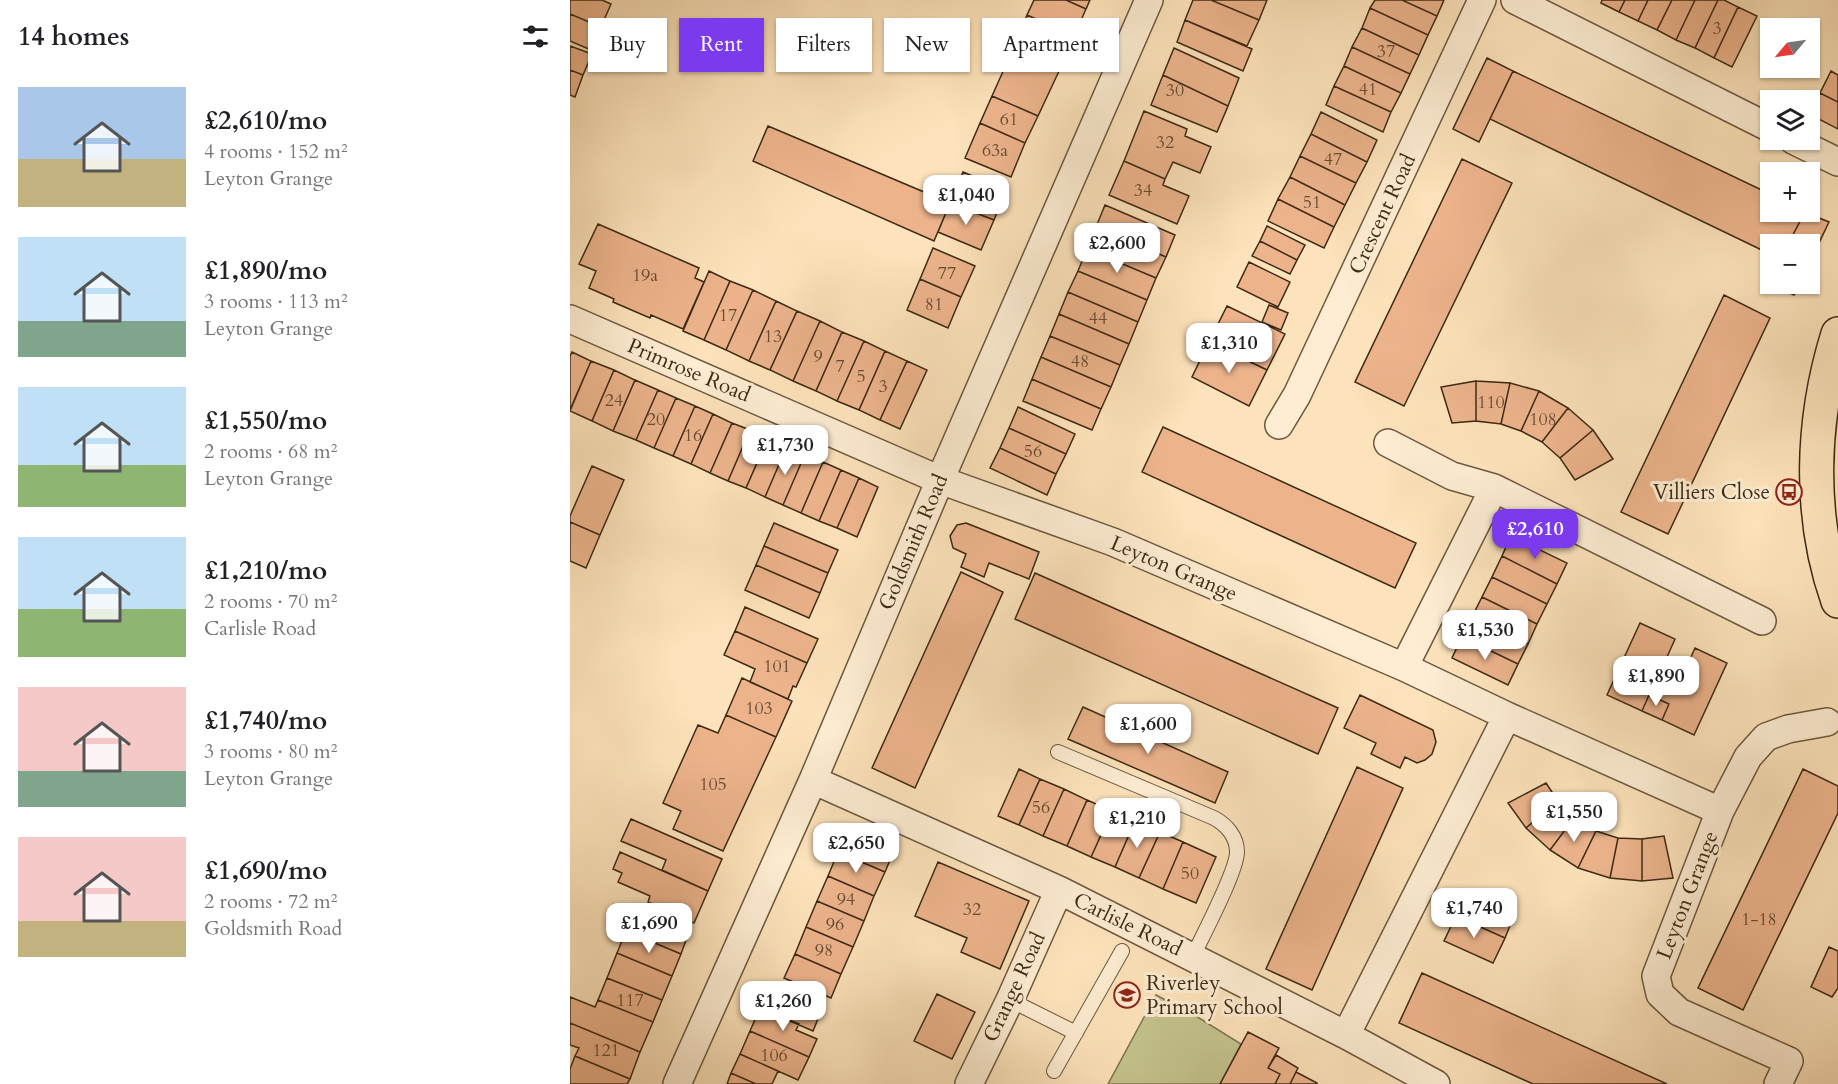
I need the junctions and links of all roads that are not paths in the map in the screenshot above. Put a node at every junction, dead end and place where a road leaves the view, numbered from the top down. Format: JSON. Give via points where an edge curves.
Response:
{"nodes":[{"id":1,"x":1149,"y":0,"type":"edge"},
{"id":2,"x":1482,"y":0,"type":"edge"},
{"id":3,"x":1515,"y":0,"type":"edge"},
{"id":4,"x":1760,"y":123,"type":"edge"},
{"id":5,"x":1813,"y":150,"type":"edge"},
{"id":6,"x":1838,"y":162,"type":"edge"},
{"id":7,"x":570,"y":320,"type":"edge"},
{"id":8,"x":1838,"y":334,"type":"edge"},
{"id":9,"x":1279,"y":425,"type":"dead end"},
{"id":10,"x":1388,"y":443,"type":"dead end"},
{"id":11,"x":940,"y":480,"type":"junction"},
{"id":12,"x":1494,"y":488,"type":"junction"},
{"id":13,"x":1838,"y":601,"type":"edge"},
{"id":14,"x":1762,"y":621,"type":"dead end"},
{"id":15,"x":1404,"y":667,"type":"junction"},
{"id":16,"x":1507,"y":716,"type":"junction"},
{"id":17,"x":1827,"y":722,"type":"dead end"},
{"id":18,"x":1058,"y":752,"type":"dead end"},
{"id":19,"x":813,"y":780,"type":"junction"},
{"id":20,"x":1720,"y":811,"type":"junction"},
{"id":21,"x":1059,"y":890,"type":"junction"},
{"id":22,"x":1122,"y":951,"type":"dead end"},
{"id":23,"x":1193,"y":956,"type":"junction"},
{"id":24,"x":1010,"y":1000,"type":"junction"},
{"id":25,"x":1076,"y":1033,"type":"junction"},
{"id":26,"x":1346,"y":1035,"type":"junction"},
{"id":27,"x":1054,"y":1071,"type":"dead end"},
{"id":28,"x":1783,"y":1073,"type":"edge"},
{"id":29,"x":677,"y":1084,"type":"edge"},
{"id":30,"x":969,"y":1084,"type":"edge"},
{"id":31,"x":1436,"y":1084,"type":"edge"}],
"edges":[{"from":1,"to":11,"type":"street","name":"Goldsmith Road"},
{"from":2,"to":9,"type":"street","name":"Crescent Road","via":[[1297,395]]},
{"from":3,"to":4,"type":"street"},
{"from":5,"to":6,"type":"street"},
{"from":7,"to":11,"type":"street","name":"Primrose Road"},
{"from":8,"to":13,"type":"main road","via":[[1823,397],[1816,477],[1824,553]]},
{"from":10,"to":12,"type":"street","via":[[1452,476]]},
{"from":11,"to":15,"type":"street","name":"Leyton Grange","via":[[1113,542]]},
{"from":11,"to":19,"type":"street","name":"Goldsmith Road"},
{"from":12,"to":14,"type":"street"},
{"from":12,"to":15,"type":"street"},
{"from":15,"to":16,"type":"street","name":"Leyton Grange"},
{"from":16,"to":20,"type":"street","name":"Leyton Grange"},
{"from":16,"to":26,"type":"street"},
{"from":17,"to":20,"type":"street","via":[[1767,737],[1748,757]]},
{"from":18,"to":23,"type":"lane","via":[[1215,818],[1230,831],[1236,844],[1234,865]]},
{"from":19,"to":21,"type":"street","name":"Carlisle Road"},
{"from":19,"to":29,"type":"street","name":"Goldsmith Road"},
{"from":20,"to":28,"type":"street","name":"Leyton Grange","via":[[1656,976],[1660,994],[1679,1012]]},
{"from":21,"to":23,"type":"street","name":"Carlisle Road"},
{"from":21,"to":24,"type":"street","name":"Grange Road"},
{"from":22,"to":25,"type":"lane"},
{"from":23,"to":26,"type":"street","name":"Carlisle Road"},
{"from":24,"to":25,"type":"lane"},
{"from":24,"to":30,"type":"street","name":"Grange Road"},
{"from":25,"to":27,"type":"lane"},
{"from":26,"to":31,"type":"street","name":"Carlisle Road"}]}
